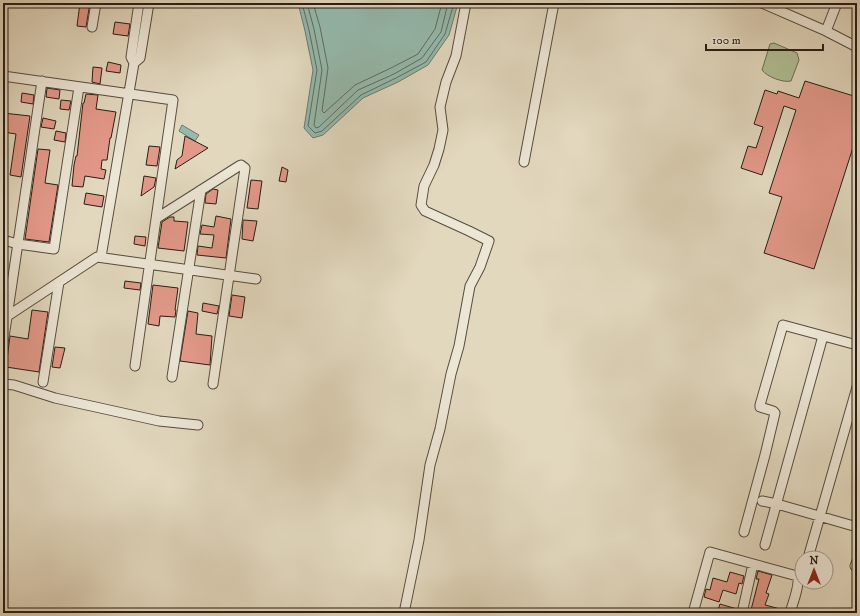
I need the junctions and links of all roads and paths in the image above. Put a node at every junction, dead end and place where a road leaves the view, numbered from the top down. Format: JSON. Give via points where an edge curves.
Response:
{"nodes":[{"id":1,"x":96,"y":3,"type":"edge"},
{"id":2,"x":139,"y":3,"type":"edge"},
{"id":3,"x":149,"y":3,"type":"edge"},
{"id":4,"x":466,"y":3,"type":"edge"},
{"id":5,"x":554,"y":3,"type":"edge"},
{"id":6,"x":762,"y":3,"type":"edge"},
{"id":7,"x":836,"y":3,"type":"edge"},
{"id":8,"x":92,"y":27,"type":"dead end"},
{"id":9,"x":826,"y":31,"type":"junction"},
{"id":10,"x":857,"y":47,"type":"edge"},
{"id":11,"x":134,"y":63,"type":"junction"},
{"id":12,"x":3,"y":76,"type":"edge"},
{"id":13,"x":42,"y":81,"type":"junction"},
{"id":14,"x":79,"y":87,"type":"junction"},
{"id":15,"x":128,"y":94,"type":"junction"},
{"id":16,"x":524,"y":162,"type":"dead end"},
{"id":17,"x":201,"y":190,"type":"junction"},
{"id":18,"x":156,"y":218,"type":"junction"},
{"id":19,"x":3,"y":240,"type":"edge"},
{"id":20,"x":18,"y":244,"type":"junction"},
{"id":21,"x":101,"y":257,"type":"junction"},
{"id":22,"x":150,"y":264,"type":"junction"},
{"id":23,"x":190,"y":270,"type":"junction"},
{"id":24,"x":229,"y":275,"type":"junction"},
{"id":25,"x":256,"y":279,"type":"dead end"},
{"id":26,"x":59,"y":282,"type":"junction"},
{"id":27,"x":5,"y":318,"type":"edge"},
{"id":28,"x":823,"y":336,"type":"junction"},
{"id":29,"x":3,"y":344,"type":"edge"},
{"id":30,"x":857,"y":345,"type":"edge"},
{"id":31,"x":136,"y":366,"type":"dead end"},
{"id":32,"x":172,"y":377,"type":"dead end"},
{"id":33,"x":43,"y":382,"type":"dead end"},
{"id":34,"x":3,"y":384,"type":"edge"},
{"id":35,"x":213,"y":384,"type":"dead end"},
{"id":36,"x":857,"y":387,"type":"edge"},
{"id":37,"x":198,"y":425,"type":"dead end"},
{"id":38,"x":762,"y":501,"type":"dead end"},
{"id":39,"x":777,"y":504,"type":"junction"},
{"id":40,"x":820,"y":516,"type":"junction"},
{"id":41,"x":857,"y":527,"type":"edge"},
{"id":42,"x":744,"y":532,"type":"dead end"},
{"id":43,"x":765,"y":545,"type":"dead end"},
{"id":44,"x":810,"y":550,"type":"edge"},
{"id":45,"x":753,"y":564,"type":"junction"},
{"id":46,"x":404,"y":613,"type":"edge"},
{"id":47,"x":693,"y":613,"type":"edge"},
{"id":48,"x":742,"y":613,"type":"edge"},
{"id":49,"x":790,"y":613,"type":"edge"}],
"edges":[{"from":1,"to":8,"type":"street"},
{"from":2,"to":11,"type":"street","via":[[131,56]]},
{"from":3,"to":11,"type":"street","via":[[140,58]]},
{"from":4,"to":46,"type":"street","via":[[456,56],[440,107],[443,130],[439,149],[424,186],[421,205],[424,212],[489,242],[470,286],[459,346],[450,374],[440,429],[430,465],[419,540]]},
{"from":5,"to":16,"type":"street"},
{"from":6,"to":9,"type":"street"},
{"from":7,"to":9,"type":"street"},
{"from":9,"to":10,"type":"street"},
{"from":11,"to":15,"type":"street"},
{"from":12,"to":13,"type":"street"},
{"from":13,"to":14,"type":"street"},
{"from":13,"to":20,"type":"street"},
{"from":14,"to":15,"type":"street"},
{"from":14,"to":20,"type":"street","via":[[54,249]]},
{"from":15,"to":18,"type":"street","via":[[173,100]]},
{"from":15,"to":21,"type":"street"},
{"from":17,"to":18,"type":"street"},
{"from":17,"to":23,"type":"street"},
{"from":17,"to":24,"type":"street","via":[[239,166],[245,168]]},
{"from":18,"to":22,"type":"street"},
{"from":19,"to":20,"type":"street"},
{"from":20,"to":27,"type":"street"},
{"from":21,"to":22,"type":"street"},
{"from":21,"to":26,"type":"street","via":[[96,257]]},
{"from":22,"to":23,"type":"street"},
{"from":22,"to":31,"type":"street"},
{"from":23,"to":24,"type":"street"},
{"from":23,"to":32,"type":"street"},
{"from":24,"to":25,"type":"street"},
{"from":24,"to":35,"type":"street"},
{"from":26,"to":27,"type":"street"},
{"from":26,"to":33,"type":"street"},
{"from":27,"to":29,"type":"street"},
{"from":28,"to":30,"type":"street"},
{"from":28,"to":39,"type":"street"},
{"from":28,"to":42,"type":"street","via":[[784,325],[760,404],[760,407],[775,413]]},
{"from":34,"to":37,"type":"street","via":[[159,421]]},
{"from":36,"to":40,"type":"street"},
{"from":38,"to":39,"type":"street"},
{"from":39,"to":40,"type":"street"},
{"from":39,"to":43,"type":"street"},
{"from":40,"to":41,"type":"street"},
{"from":40,"to":44,"type":"street"},
{"from":45,"to":47,"type":"street","via":[[710,552]]},
{"from":45,"to":48,"type":"street"},
{"from":45,"to":49,"type":"street","via":[[797,576],[798,584]]}]}
